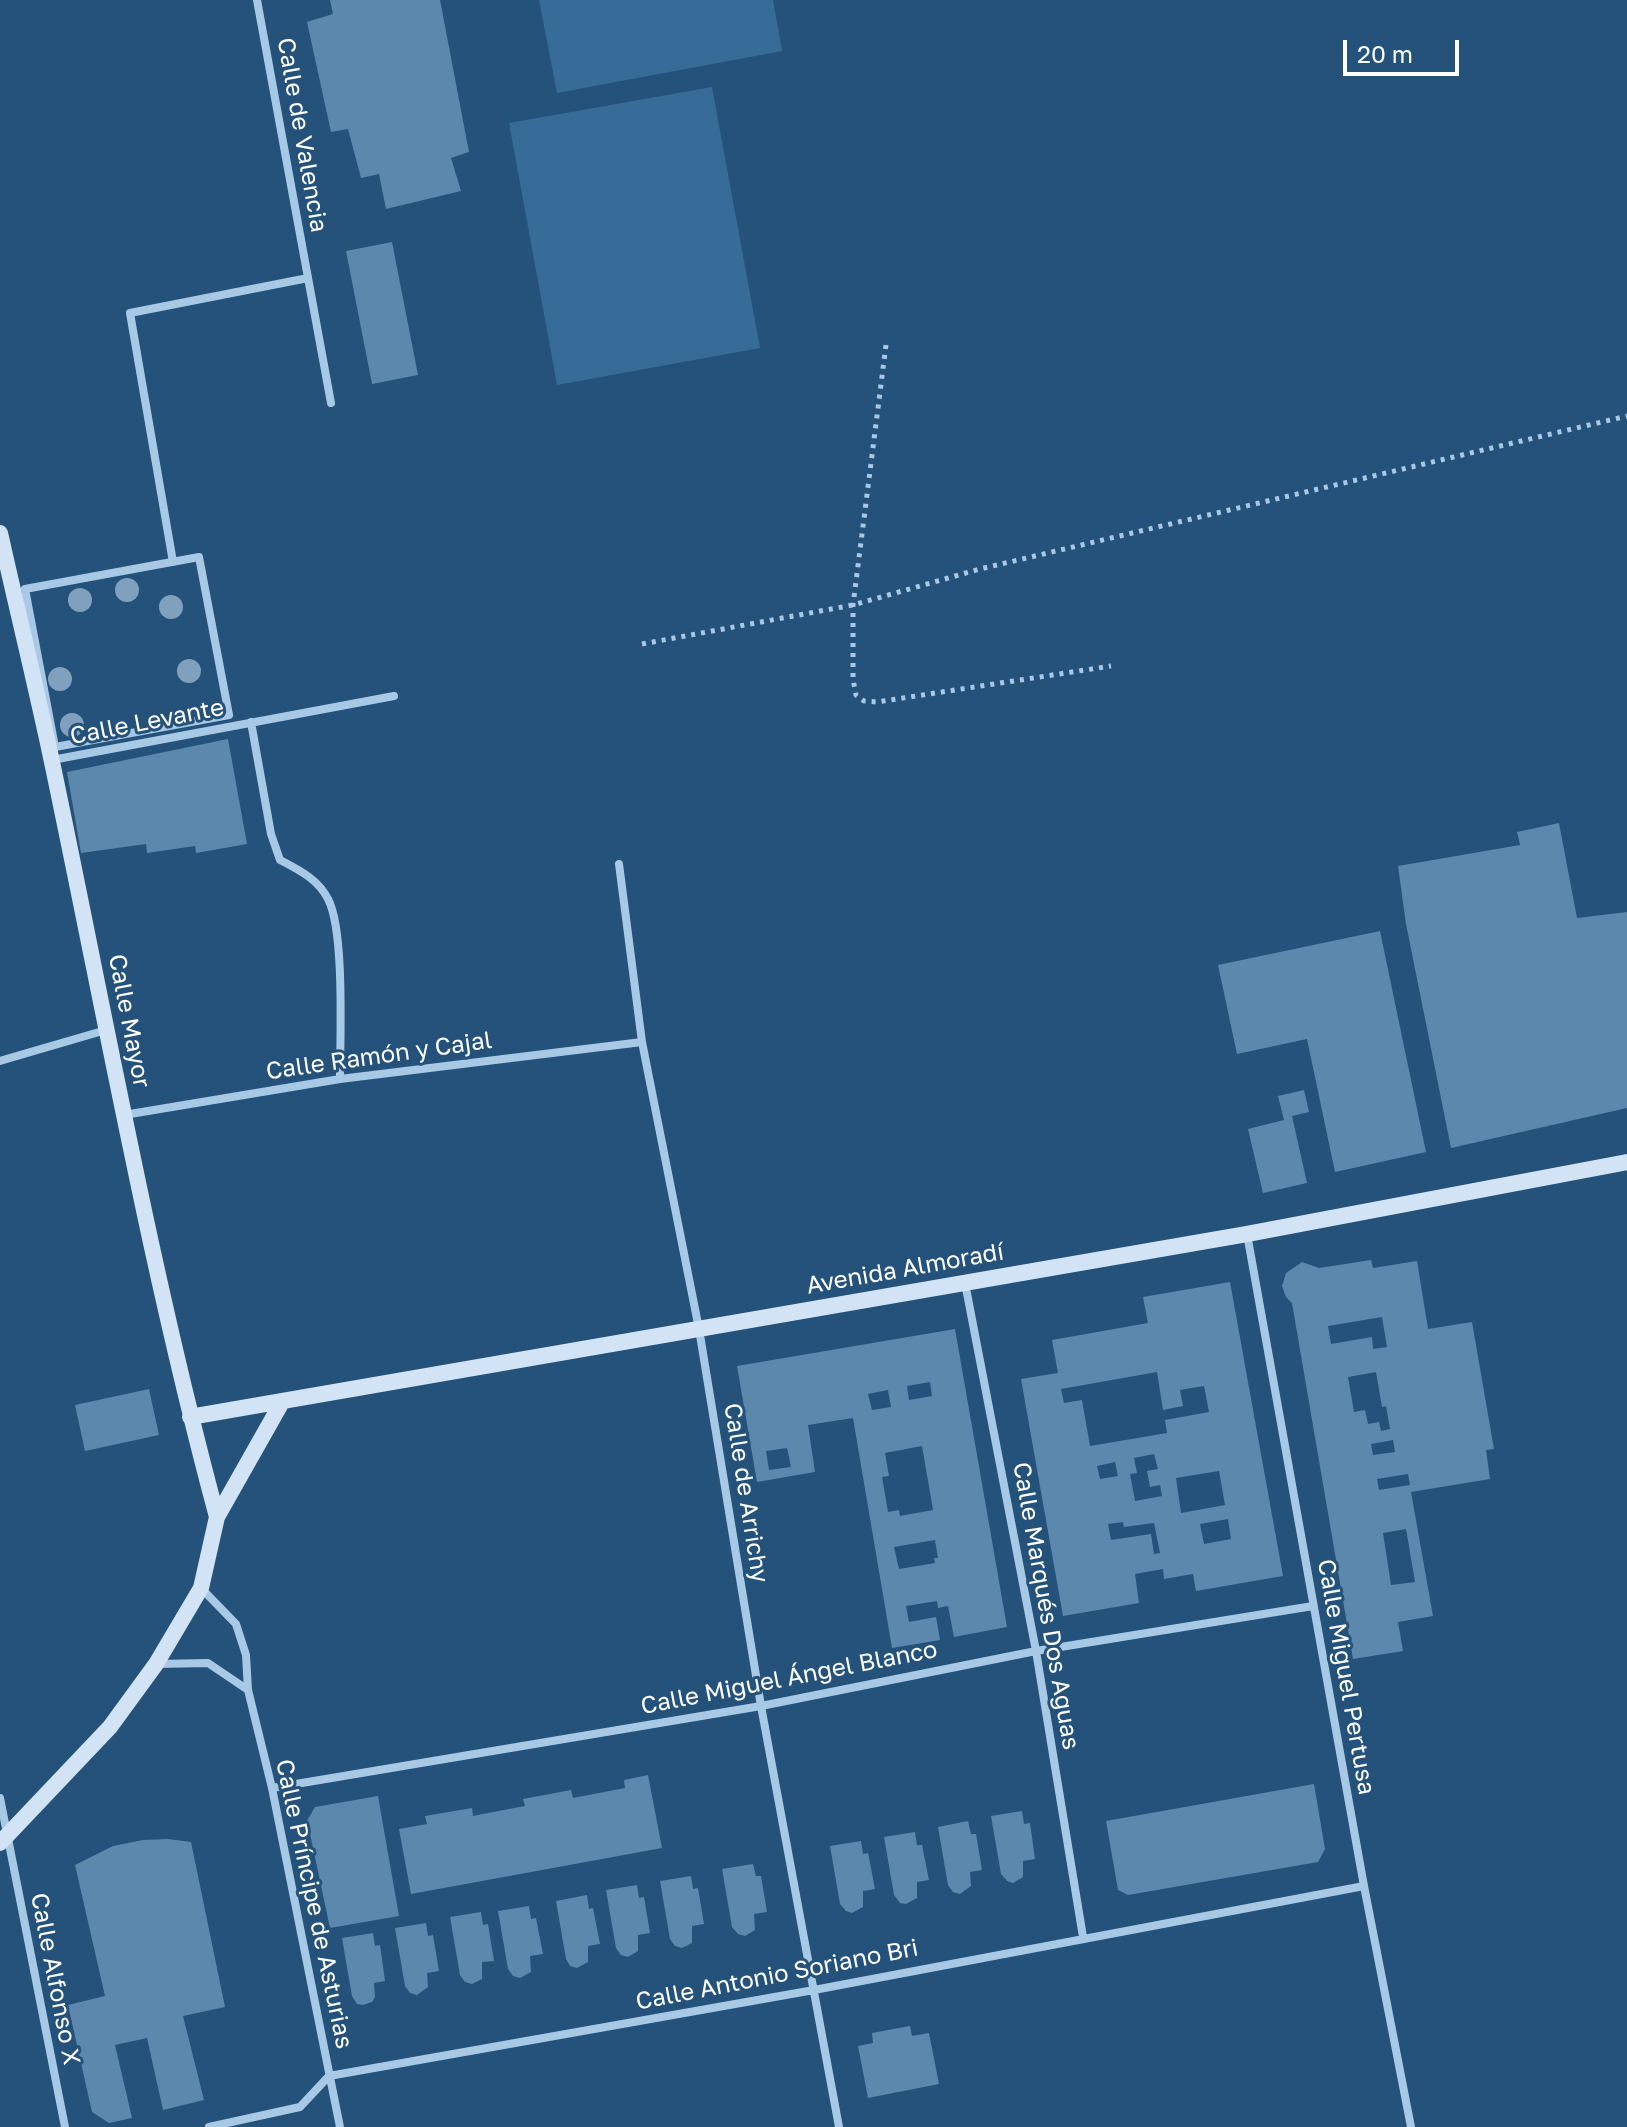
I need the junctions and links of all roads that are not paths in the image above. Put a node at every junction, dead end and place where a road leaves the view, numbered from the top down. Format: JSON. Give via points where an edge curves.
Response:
{"nodes":[{"id":1,"x":257,"y":0,"type":"edge"},
{"id":2,"x":308,"y":278,"type":"junction"},
{"id":3,"x":331,"y":403,"type":"dead end"},
{"id":4,"x":0,"y":533,"type":"edge"},
{"id":5,"x":173,"y":562,"type":"junction"},
{"id":6,"x":394,"y":696,"type":"dead end"},
{"id":7,"x":251,"y":722,"type":"junction"},
{"id":8,"x":52,"y":760,"type":"junction"},
{"id":9,"x":619,"y":864,"type":"dead end"},
{"id":10,"x":107,"y":1030,"type":"junction"},
{"id":11,"x":642,"y":1042,"type":"junction"},
{"id":12,"x":0,"y":1061,"type":"edge"},
{"id":13,"x":340,"y":1079,"type":"junction"},
{"id":14,"x":123,"y":1115,"type":"junction"},
{"id":15,"x":1627,"y":1162,"type":"edge"},
{"id":16,"x":1247,"y":1234,"type":"junction"},
{"id":17,"x":965,"y":1283,"type":"junction"},
{"id":18,"x":699,"y":1329,"type":"junction"},
{"id":19,"x":282,"y":1402,"type":"junction"},
{"id":20,"x":190,"y":1417,"type":"junction"},
{"id":21,"x":217,"y":1517,"type":"junction"},
{"id":22,"x":201,"y":1588,"type":"junction"},
{"id":23,"x":1313,"y":1606,"type":"junction"},
{"id":24,"x":1036,"y":1651,"type":"junction"},
{"id":25,"x":156,"y":1664,"type":"junction"},
{"id":26,"x":248,"y":1690,"type":"junction"},
{"id":27,"x":761,"y":1706,"type":"junction"},
{"id":28,"x":272,"y":1788,"type":"junction"},
{"id":29,"x":0,"y":1798,"type":"edge"},
{"id":30,"x":3,"y":1841,"type":"edge"},
{"id":31,"x":1364,"y":1886,"type":"junction"},
{"id":32,"x":1083,"y":1937,"type":"junction"},
{"id":33,"x":814,"y":1990,"type":"junction"},
{"id":34,"x":329,"y":2076,"type":"junction"},
{"id":35,"x":65,"y":2127,"type":"edge"},
{"id":36,"x":209,"y":2127,"type":"edge"},
{"id":37,"x":340,"y":2127,"type":"edge"},
{"id":38,"x":839,"y":2127,"type":"edge"},
{"id":39,"x":1411,"y":2127,"type":"edge"}],
"edges":[{"from":1,"to":2,"type":"street","name":"Calle de Valencia"},
{"from":2,"to":3,"type":"street","name":"Calle de Valencia"},
{"from":2,"to":5,"type":"street","via":[[130,313]]},
{"from":4,"to":8,"type":"street","name":"Calle Mayor"},
{"from":5,"to":5,"type":"street","via":[[25,589],[55,747],[229,715],[199,557]]},
{"from":6,"to":7,"type":"street","name":"Calle Levante"},
{"from":7,"to":8,"type":"street","name":"Calle Levante"},
{"from":7,"to":13,"type":"street","name":"Calle Levante","via":[[280,860],[309,876],[328,899],[337,935]]},
{"from":8,"to":10,"type":"street","name":"Calle Mayor"},
{"from":9,"to":11,"type":"street","name":"Calle de Arrichy"},
{"from":10,"to":12,"type":"street"},
{"from":10,"to":14,"type":"street","name":"Calle Mayor"},
{"from":11,"to":13,"type":"street","name":"Calle Ramón y Cajal"},
{"from":11,"to":18,"type":"street","name":"Calle de Arrichy"},
{"from":13,"to":14,"type":"street","name":"Calle Ramón y Cajal"},
{"from":14,"to":20,"type":"street","name":"Calle Mayor"},
{"from":15,"to":16,"type":"street","name":"Avenida Almoradí"},
{"from":16,"to":17,"type":"street","name":"Avenida Almoradí"},
{"from":16,"to":23,"type":"street","name":"Calle Miguel Pertusa"},
{"from":17,"to":18,"type":"street","name":"Avenida Almoradí"},
{"from":17,"to":24,"type":"street","name":"Calle Marqués Dos Aguas"},
{"from":18,"to":19,"type":"street","name":"Avenida Almoradí"},
{"from":18,"to":27,"type":"street","name":"Calle de Arrichy"},
{"from":19,"to":20,"type":"street","name":"Avenida Almoradí"},
{"from":19,"to":21,"type":"street"},
{"from":20,"to":21,"type":"street","name":"Calle Mayor"},
{"from":21,"to":22,"type":"street"},
{"from":22,"to":25,"type":"street"},
{"from":22,"to":26,"type":"street","name":"Calle Príncipe de Asturias","via":[[236,1624],[246,1655]]},
{"from":23,"to":24,"type":"street","name":"Calle Miguel Ángel Blanco"},
{"from":23,"to":31,"type":"street","name":"Calle Miguel Pertusa"},
{"from":24,"to":27,"type":"street","name":"Calle Miguel Ángel Blanco"},
{"from":24,"to":32,"type":"street","name":"Calle Marqués Dos Aguas"},
{"from":25,"to":26,"type":"street","via":[[208,1663]]},
{"from":25,"to":30,"type":"street","via":[[110,1727]]},
{"from":26,"to":28,"type":"street","name":"Calle Príncipe de Asturias"},
{"from":27,"to":28,"type":"street","name":"Calle Miguel Ángel Blanco"},
{"from":27,"to":33,"type":"street","name":"Calle de Arrichy"},
{"from":28,"to":34,"type":"street","name":"Calle Príncipe de Asturias"},
{"from":29,"to":30,"type":"street","name":"Calle Alfonso X"},
{"from":30,"to":35,"type":"street","name":"Calle Alfonso X"},
{"from":31,"to":32,"type":"street","name":"Calle Antonio Soriano Bri"},
{"from":31,"to":39,"type":"street","name":"Calle Miguel Pertusa"},
{"from":32,"to":33,"type":"street","name":"Calle Antonio Soriano Bri"},
{"from":33,"to":34,"type":"street","name":"Calle Antonio Soriano Bri"},
{"from":33,"to":38,"type":"street","name":"Calle de Arrichy"},
{"from":34,"to":36,"type":"street","via":[[300,2107]]},
{"from":34,"to":37,"type":"street","name":"Calle Príncipe de Asturias"}]}
